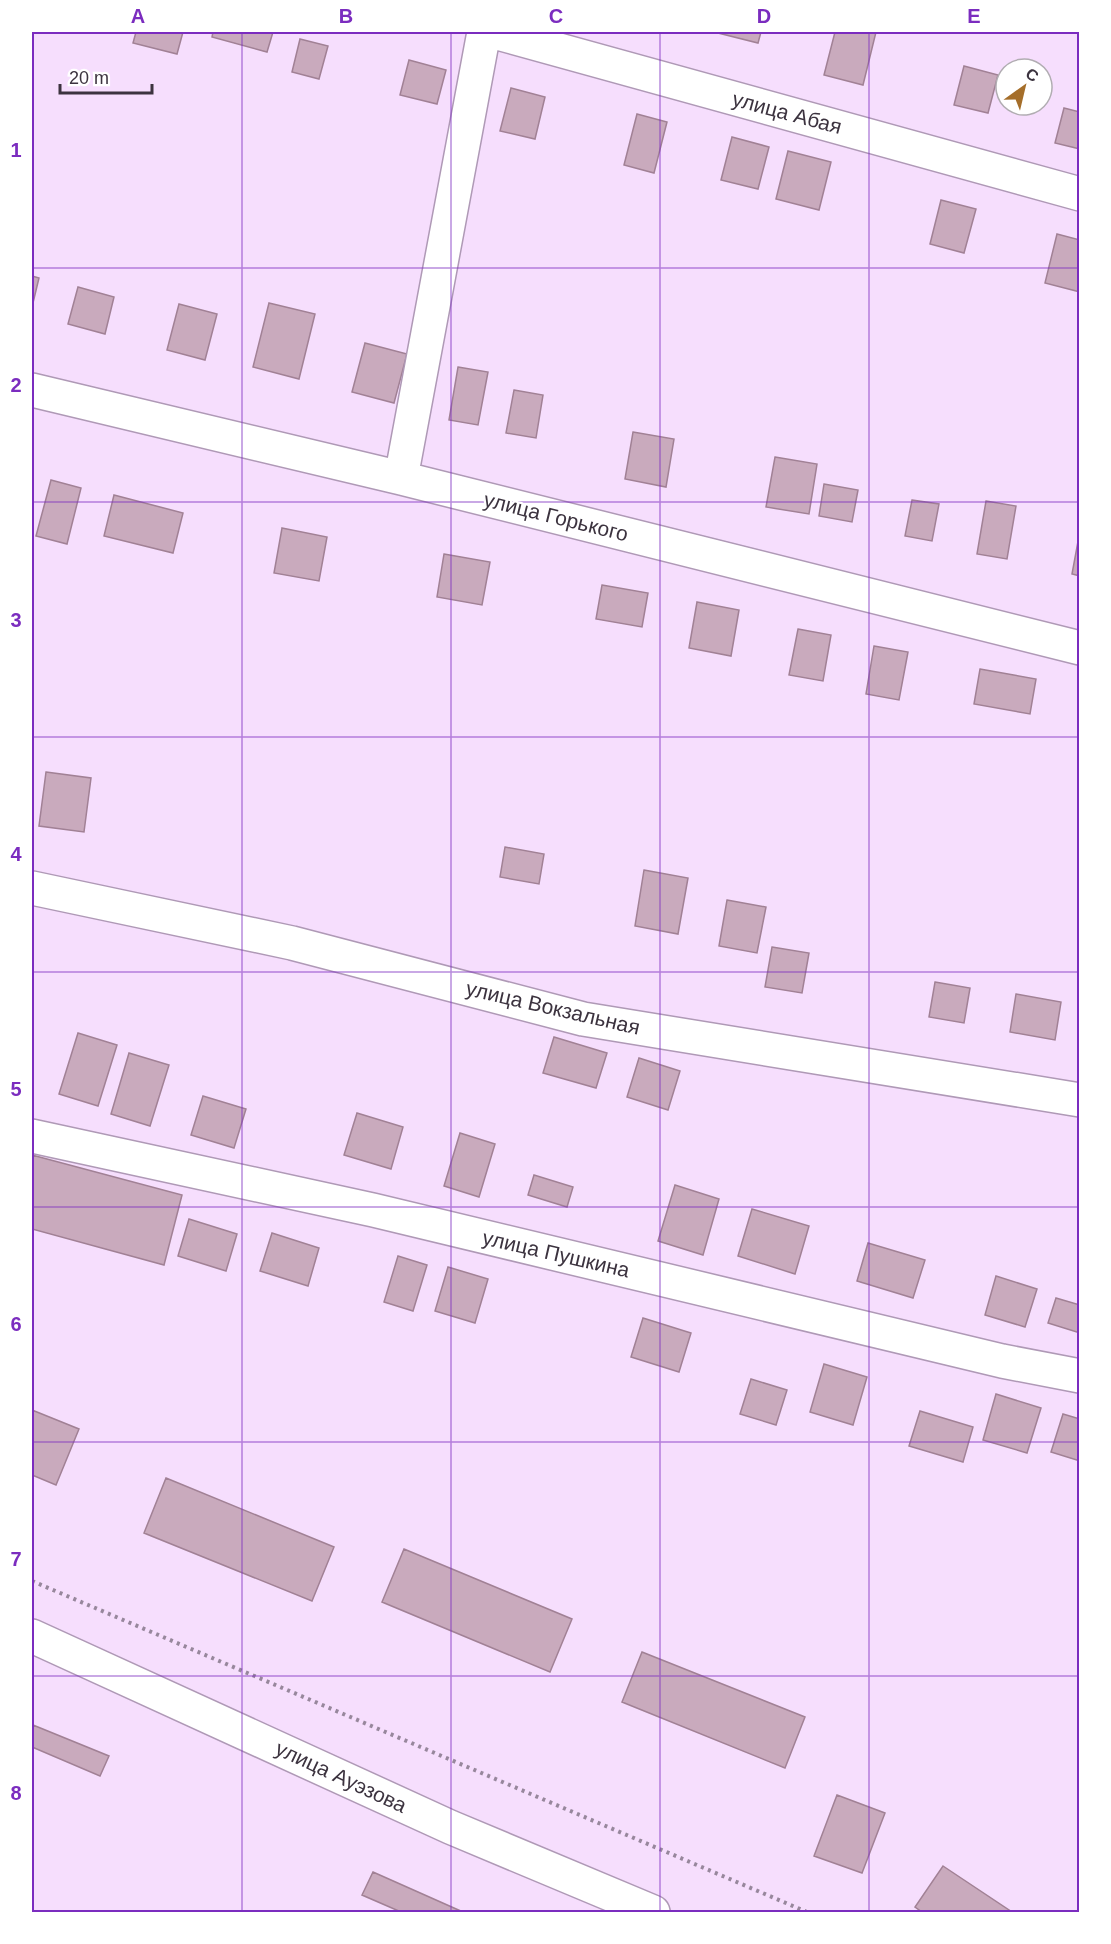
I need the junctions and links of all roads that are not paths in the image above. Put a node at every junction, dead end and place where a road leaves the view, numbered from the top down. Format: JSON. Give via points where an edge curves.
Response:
{"nodes":[{"id":1,"x":484,"y":32,"type":"edge"},
{"id":2,"x":494,"y":32,"type":"edge"},
{"id":3,"x":1080,"y":194,"type":"edge"},
{"id":4,"x":32,"y":390,"type":"edge"},
{"id":5,"x":401,"y":478,"type":"junction"},
{"id":6,"x":1080,"y":648,"type":"edge"},
{"id":7,"x":32,"y":888,"type":"edge"},
{"id":8,"x":1080,"y":1100,"type":"edge"},
{"id":9,"x":32,"y":1136,"type":"edge"},
{"id":10,"x":1080,"y":1376,"type":"edge"},
{"id":11,"x":32,"y":1636,"type":"edge"},
{"id":12,"x":653,"y":1912,"type":"edge"}],
"edges":[{"from":1,"to":5,"type":"street"},
{"from":2,"to":3,"type":"street","name":"улица Абая"},
{"from":4,"to":5,"type":"street","name":"улица Горького"},
{"from":5,"to":6,"type":"street","name":"улица Горького"},
{"from":7,"to":8,"type":"street","name":"улица Вокзальная","via":[[292,943],[583,1020]]},
{"from":9,"to":10,"type":"street","name":"улица Пушкина","via":[[373,1210]]},
{"from":11,"to":12,"type":"street","name":"улица Ауэзова","via":[[450,1827]]}]}
